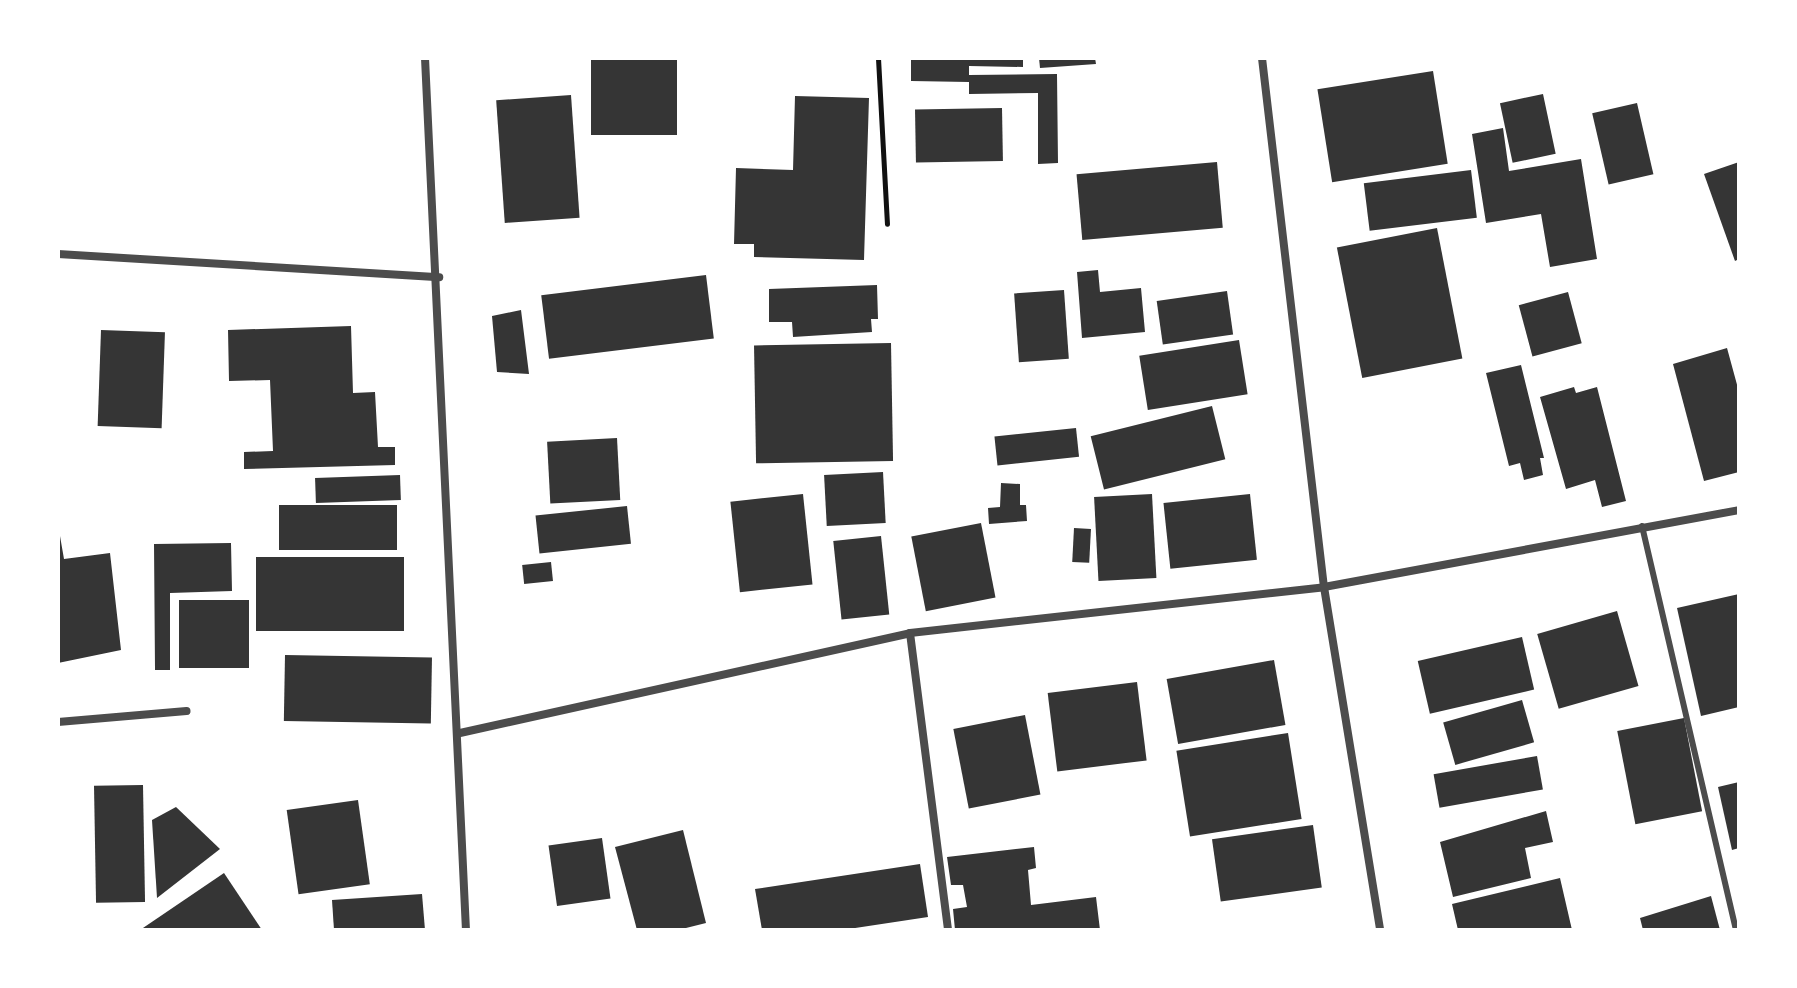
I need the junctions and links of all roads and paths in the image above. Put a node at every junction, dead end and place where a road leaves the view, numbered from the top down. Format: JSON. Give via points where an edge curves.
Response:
{"nodes":[{"id":1,"x":425,"y":58,"type":"edge"},
{"id":2,"x":878,"y":58,"type":"edge"},
{"id":3,"x":1262,"y":58,"type":"edge"},
{"id":4,"x":887,"y":224,"type":"dead end"},
{"id":5,"x":58,"y":254,"type":"edge"},
{"id":6,"x":439,"y":277,"type":"junction"},
{"id":7,"x":1739,"y":510,"type":"edge"},
{"id":8,"x":1642,"y":526,"type":"junction"},
{"id":9,"x":1324,"y":587,"type":"junction"},
{"id":10,"x":910,"y":633,"type":"junction"},
{"id":11,"x":187,"y":711,"type":"dead end"},
{"id":12,"x":58,"y":722,"type":"edge"},
{"id":13,"x":460,"y":733,"type":"junction"},
{"id":14,"x":466,"y":930,"type":"edge"},
{"id":15,"x":948,"y":930,"type":"edge"},
{"id":16,"x":1380,"y":930,"type":"edge"},
{"id":17,"x":1736,"y":930,"type":"edge"}],
"edges":[{"from":1,"to":6,"type":"street"},
{"from":2,"to":4,"type":"path"},
{"from":3,"to":9,"type":"street"},
{"from":5,"to":6,"type":"street"},
{"from":6,"to":13,"type":"street"},
{"from":7,"to":8,"type":"street"},
{"from":8,"to":9,"type":"street"},
{"from":8,"to":17,"type":"lane"},
{"from":9,"to":10,"type":"street"},
{"from":9,"to":16,"type":"street"},
{"from":10,"to":13,"type":"street"},
{"from":10,"to":15,"type":"street"},
{"from":11,"to":12,"type":"street"},
{"from":13,"to":14,"type":"street"}]}
